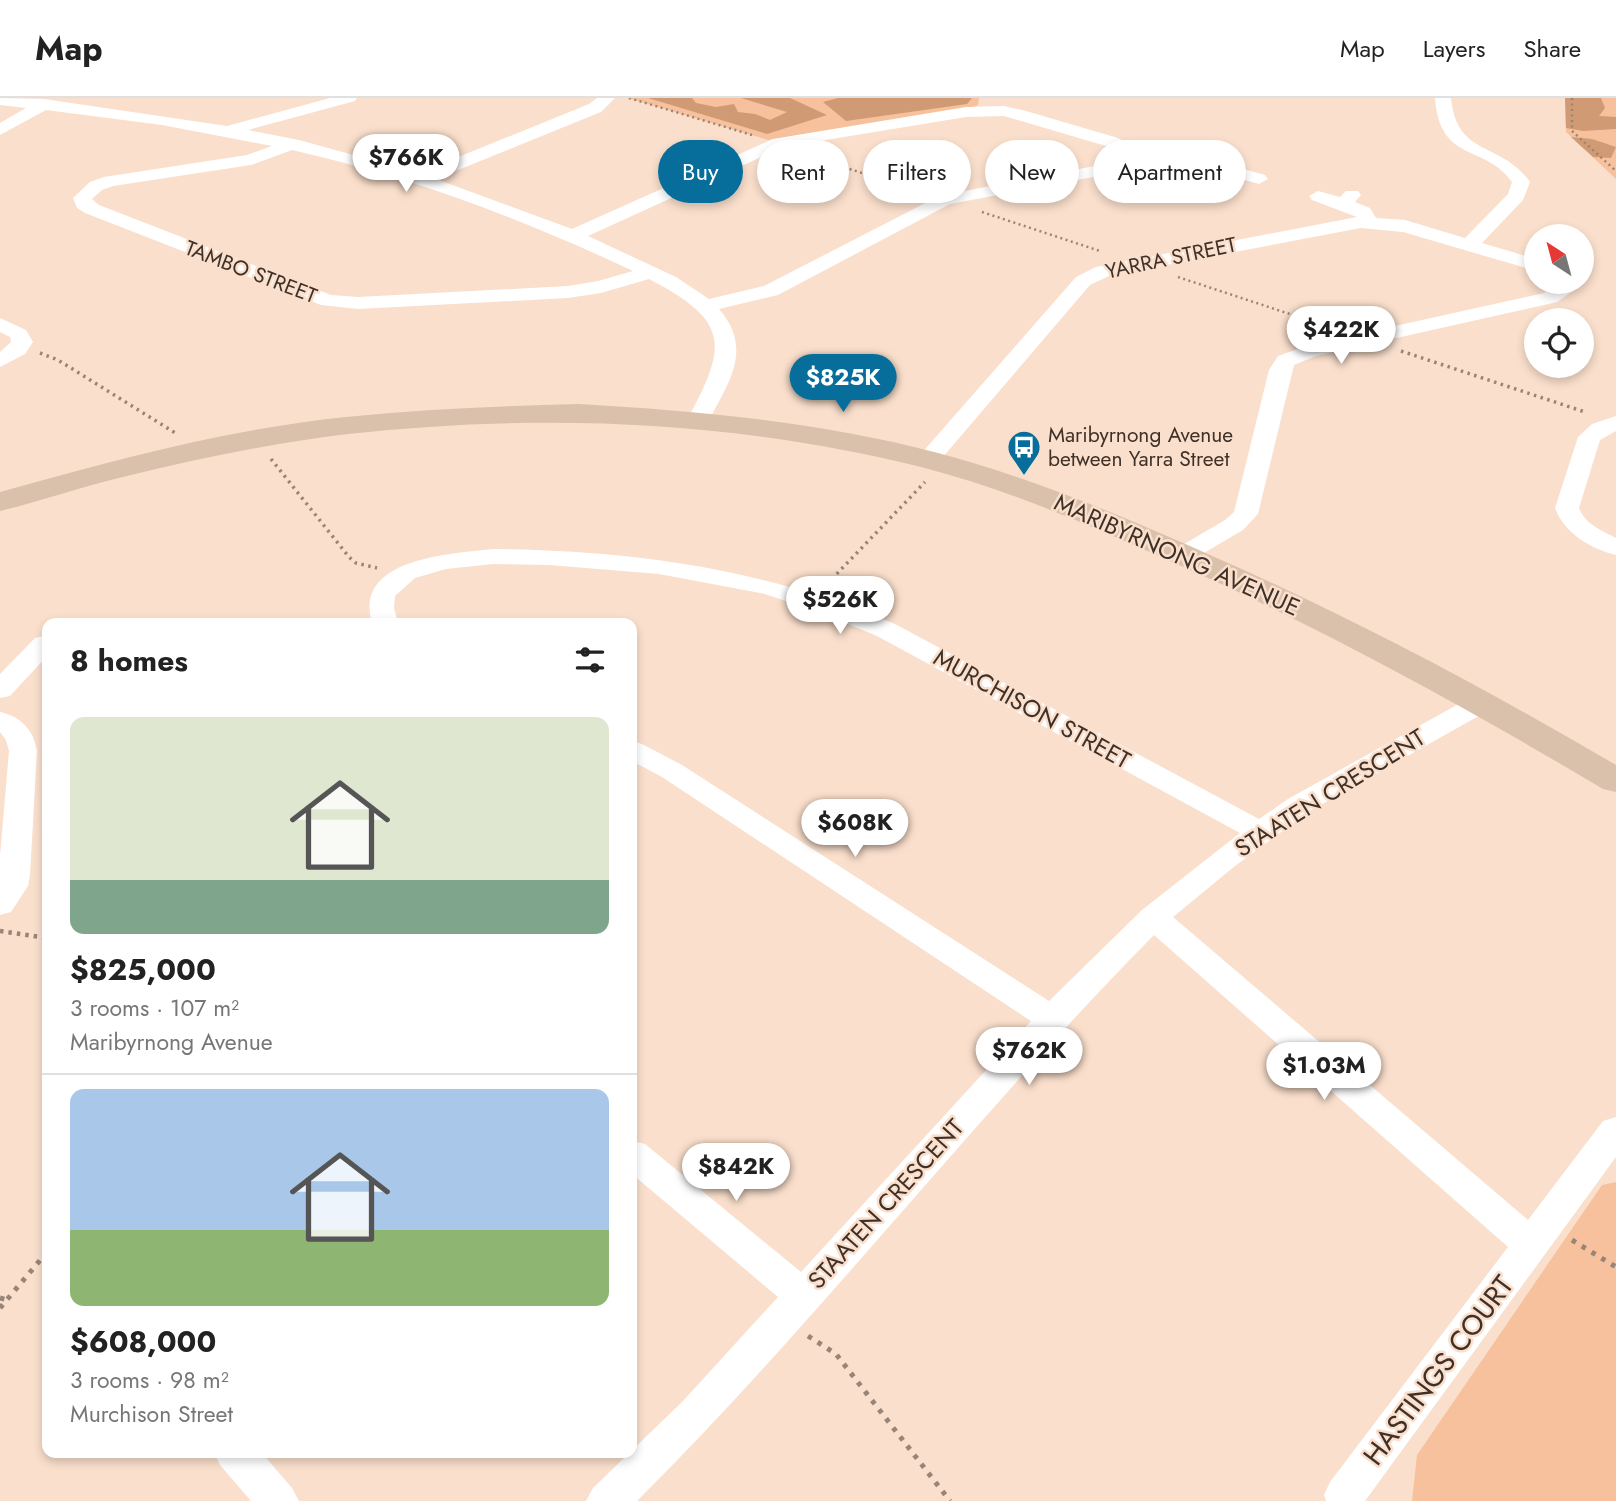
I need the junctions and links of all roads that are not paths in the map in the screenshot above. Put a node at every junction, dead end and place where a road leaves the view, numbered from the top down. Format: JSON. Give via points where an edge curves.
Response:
{"nodes":[{"id":1,"x":145,"y":98,"type":"edge"},
{"id":2,"x":349,"y":98,"type":"edge"},
{"id":3,"x":607,"y":98,"type":"edge"},
{"id":4,"x":1443,"y":98,"type":"edge"},
{"id":5,"x":0,"y":100,"type":"edge"},
{"id":6,"x":44,"y":104,"type":"junction"},
{"id":7,"x":986,"y":104,"type":"edge"},
{"id":8,"x":117,"y":113,"type":"junction"},
{"id":9,"x":0,"y":130,"type":"edge"},
{"id":10,"x":227,"y":131,"type":"junction"},
{"id":11,"x":1105,"y":140,"type":"edge"},
{"id":12,"x":293,"y":144,"type":"junction"},
{"id":13,"x":1093,"y":172,"type":"edge"},
{"id":14,"x":1246,"y":172,"type":"edge"},
{"id":15,"x":1252,"y":173,"type":"dead end"},
{"id":16,"x":422,"y":178,"type":"junction"},
{"id":17,"x":1318,"y":196,"type":"dead end"},
{"id":18,"x":1370,"y":222,"type":"junction"},
{"id":19,"x":574,"y":234,"type":"junction"},
{"id":20,"x":1469,"y":245,"type":"junction"},
{"id":21,"x":1524,"y":261,"type":"edge"},
{"id":22,"x":650,"y":272,"type":"junction"},
{"id":23,"x":1556,"y":294,"type":"edge"},
{"id":24,"x":705,"y":306,"type":"junction"},
{"id":25,"x":0,"y":324,"type":"edge"},
{"id":26,"x":9,"y":356,"type":"edge"},
{"id":27,"x":698,"y":420,"type":"junction"},
{"id":28,"x":1616,"y":423,"type":"edge"},
{"id":29,"x":939,"y":463,"type":"junction"},
{"id":30,"x":0,"y":502,"type":"edge"},
{"id":31,"x":1616,"y":548,"type":"edge"},
{"id":32,"x":1183,"y":555,"type":"junction"},
{"id":33,"x":384,"y":618,"type":"edge"},
{"id":34,"x":42,"y":646,"type":"edge"},
{"id":35,"x":0,"y":690,"type":"edge"},
{"id":36,"x":1481,"y":703,"type":"junction"},
{"id":37,"x":0,"y":720,"type":"edge"},
{"id":38,"x":637,"y":753,"type":"edge"},
{"id":39,"x":1616,"y":781,"type":"edge"},
{"id":40,"x":1260,"y":832,"type":"junction"},
{"id":41,"x":0,"y":905,"type":"edge"},
{"id":42,"x":1153,"y":917,"type":"junction"},
{"id":43,"x":1052,"y":1019,"type":"junction"},
{"id":44,"x":1616,"y":1130,"type":"edge"},
{"id":45,"x":637,"y":1158,"type":"edge"},
{"id":46,"x":1538,"y":1235,"type":"junction"},
{"id":47,"x":808,"y":1310,"type":"junction"},
{"id":48,"x":240,"y":1458,"type":"edge"},
{"id":49,"x":1345,"y":1495,"type":"dead end"},
{"id":50,"x":277,"y":1501,"type":"edge"},
{"id":51,"x":608,"y":1501,"type":"edge"}],
"edges":[{"from":1,"to":8,"type":"street"},
{"from":2,"to":10,"type":"street"},
{"from":3,"to":16,"type":"street","via":[[594,108]]},
{"from":4,"to":20,"type":"street","via":[[1437,129],[1508,168],[1521,187]]},
{"from":5,"to":6,"type":"street"},
{"from":6,"to":8,"type":"street"},
{"from":6,"to":9,"type":"street"},
{"from":7,"to":11,"type":"street"},
{"from":7,"to":19,"type":"street","via":[[779,143]]},
{"from":8,"to":10,"type":"street"},
{"from":10,"to":12,"type":"street"},
{"from":12,"to":16,"type":"street"},
{"from":12,"to":22,"type":"street","name":"TAMBO STREET","via":[[251,160],[110,181],[82,198],[92,209],[328,301],[568,292]]},
{"from":13,"to":24,"type":"street","via":[[945,200],[771,291]]},
{"from":14,"to":15,"type":"street"},
{"from":16,"to":19,"type":"street"},
{"from":17,"to":18,"type":"street","name":"YARRA STREET","via":[[1347,199]]},
{"from":18,"to":20,"type":"street","name":"YARRA STREET","via":[[1405,226]]},
{"from":18,"to":29,"type":"street","name":"YARRA STREET","via":[[1091,275]]},
{"from":19,"to":22,"type":"street"},
{"from":20,"to":21,"type":"street","name":"YARRA STREET"},
{"from":22,"to":24,"type":"street"},
{"from":23,"to":32,"type":"street","via":[[1286,360],[1246,514]]},
{"from":24,"to":27,"type":"street","via":[[723,331],[728,349],[725,368]]},
{"from":25,"to":26,"type":"street","via":[[19,334],[22,342]]},
{"from":27,"to":29,"type":"street","name":"MARIBYRNONG AVENUE","via":[[814,436]]},
{"from":27,"to":30,"type":"street","name":"MARIBYRNONG AVENUE","via":[[528,414],[355,425],[167,456]]},
{"from":28,"to":31,"type":"street","via":[[1590,436],[1567,508],[1584,531]]},
{"from":29,"to":32,"type":"street","name":"MARIBYRNONG AVENUE","via":[[1037,495]]},
{"from":32,"to":36,"type":"street","name":"MARIBYRNONG AVENUE","via":[[1310,614]]},
{"from":33,"to":40,"type":"street","name":"MURCHISON STREET","via":[[382,594],[398,577],[439,562],[559,558],[663,566],[731,578],[811,600],[914,644]]},
{"from":34,"to":35,"type":"street"},
{"from":36,"to":39,"type":"street","name":"MARIBYRNONG AVENUE"},
{"from":36,"to":40,"type":"street","name":"STAATEN CRESCENT","via":[[1340,780]]},
{"from":37,"to":41,"type":"street","via":[[15,730],[23,751],[14,875]]},
{"from":38,"to":43,"type":"street"},
{"from":40,"to":42,"type":"street","name":"STAATEN CRESCENT"},
{"from":42,"to":43,"type":"street","name":"STAATEN CRESCENT"},
{"from":42,"to":46,"type":"street"},
{"from":43,"to":47,"type":"street","name":"STAATEN CRESCENT"},
{"from":44,"to":46,"type":"street","name":"HASTINGS COURT"},
{"from":45,"to":47,"type":"street"},
{"from":46,"to":49,"type":"street","name":"HASTINGS COURT"},
{"from":47,"to":51,"type":"street","name":"STAATEN CRESCENT"},
{"from":48,"to":50,"type":"street"}]}
